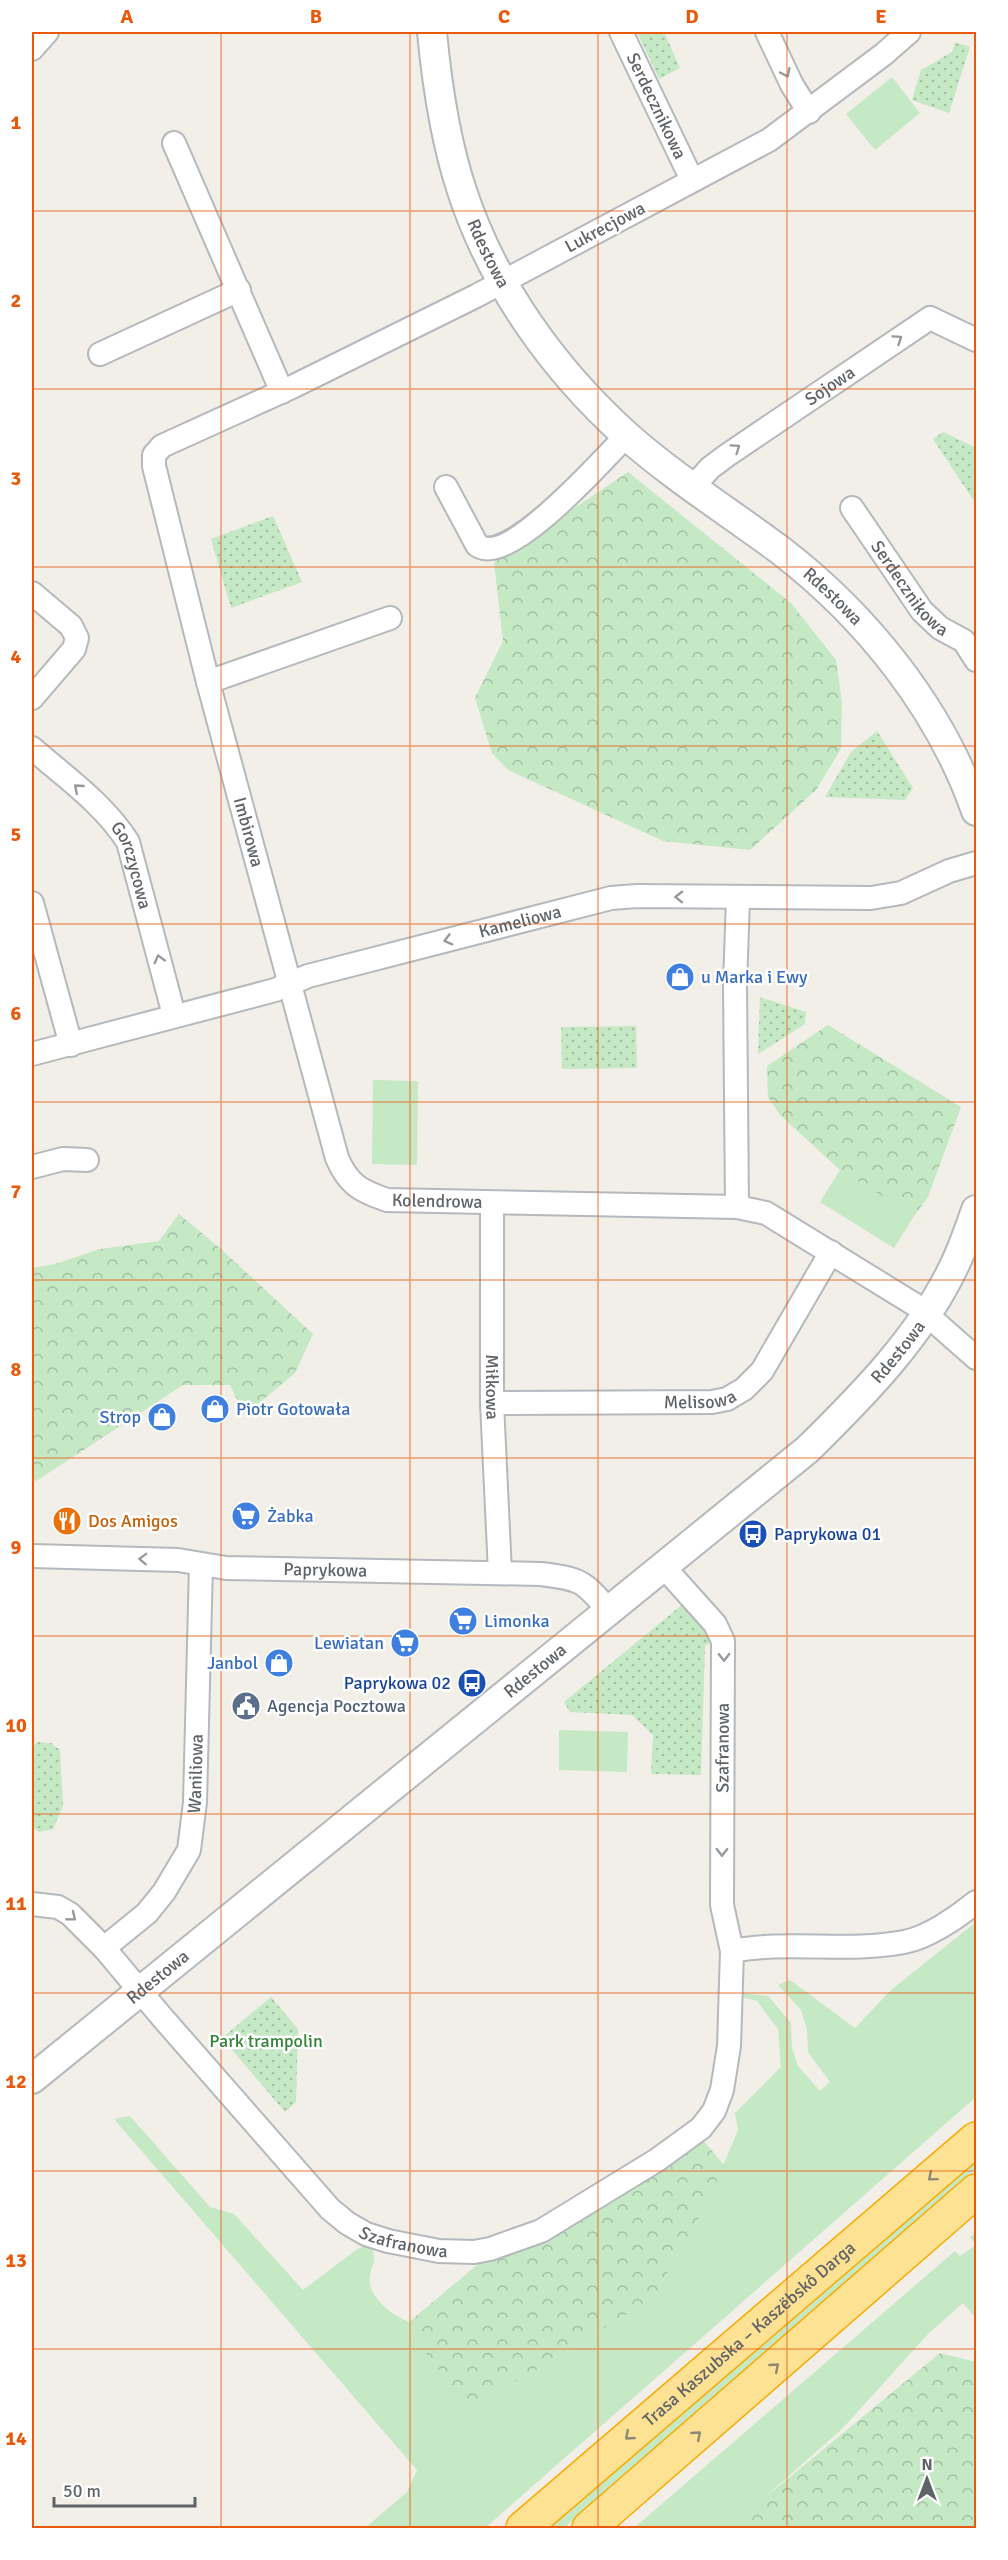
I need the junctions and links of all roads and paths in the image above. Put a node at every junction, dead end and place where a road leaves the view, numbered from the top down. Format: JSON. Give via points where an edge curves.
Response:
{"nodes":[{"id":1,"x":47,"y":32,"type":"edge"},
{"id":2,"x":432,"y":32,"type":"edge"},
{"id":3,"x":621,"y":32,"type":"edge"},
{"id":4,"x":766,"y":32,"type":"edge"},
{"id":5,"x":909,"y":32,"type":"edge"},
{"id":6,"x":32,"y":49,"type":"edge"},
{"id":7,"x":809,"y":112,"type":"junction"},
{"id":8,"x":174,"y":143,"type":"dead end"},
{"id":9,"x":692,"y":180,"type":"junction"},
{"id":10,"x":502,"y":280,"type":"junction"},
{"id":11,"x":239,"y":290,"type":"junction"},
{"id":12,"x":976,"y":340,"type":"edge"},
{"id":13,"x":100,"y":354,"type":"dead end"},
{"id":14,"x":282,"y":392,"type":"junction"},
{"id":15,"x":627,"y":435,"type":"junction"},
{"id":16,"x":162,"y":446,"type":"joint"},
{"id":17,"x":446,"y":487,"type":"dead end"},
{"id":18,"x":693,"y":488,"type":"junction"},
{"id":19,"x":852,"y":508,"type":"dead end"},
{"id":20,"x":32,"y":593,"type":"edge"},
{"id":21,"x":390,"y":618,"type":"dead end"},
{"id":22,"x":970,"y":635,"type":"edge"},
{"id":23,"x":976,"y":660,"type":"edge"},
{"id":24,"x":208,"y":682,"type":"junction"},
{"id":25,"x":32,"y":698,"type":"edge"},
{"id":26,"x":32,"y":748,"type":"edge"},
{"id":27,"x":976,"y":811,"type":"edge"},
{"id":28,"x":976,"y":863,"type":"edge"},
{"id":29,"x":738,"y":898,"type":"junction"},
{"id":30,"x":32,"y":903,"type":"edge"},
{"id":31,"x":291,"y":984,"type":"junction"},
{"id":32,"x":174,"y":1015,"type":"junction"},
{"id":33,"x":71,"y":1045,"type":"junction"},
{"id":34,"x":32,"y":1054,"type":"edge"},
{"id":35,"x":87,"y":1160,"type":"dead end"},
{"id":36,"x":32,"y":1167,"type":"edge"},
{"id":37,"x":492,"y":1203,"type":"junction"},
{"id":38,"x":737,"y":1207,"type":"junction"},
{"id":39,"x":976,"y":1210,"type":"edge"},
{"id":40,"x":831,"y":1252,"type":"junction"},
{"id":41,"x":926,"y":1313,"type":"junction"},
{"id":42,"x":976,"y":1358,"type":"edge"},
{"id":43,"x":492,"y":1403,"type":"junction"},
{"id":44,"x":32,"y":1556,"type":"edge"},
{"id":45,"x":201,"y":1565,"type":"junction"},
{"id":46,"x":663,"y":1566,"type":"junction"},
{"id":47,"x":500,"y":1573,"type":"junction"},
{"id":48,"x":608,"y":1610,"type":"junction"},
{"id":49,"x":976,"y":1902,"type":"edge"},
{"id":50,"x":32,"y":1904,"type":"edge"},
{"id":51,"x":104,"y":1948,"type":"junction"},
{"id":52,"x":732,"y":1952,"type":"junction"},
{"id":53,"x":140,"y":1992,"type":"junction"},
{"id":54,"x":32,"y":2079,"type":"edge"},
{"id":55,"x":976,"y":2139,"type":"edge"},
{"id":56,"x":976,"y":2192,"type":"edge"},
{"id":57,"x":523,"y":2529,"type":"edge"},
{"id":58,"x":589,"y":2529,"type":"edge"}],
"edges":[{"from":1,"to":6,"type":"street"},
{"from":2,"to":10,"type":"street","name":"Rdestowa","via":[[447,134],[462,190]]},
{"from":3,"to":9,"type":"street","name":"Serdecznikowa"},
{"from":4,"to":7,"type":"street","one_way":true},
{"from":5,"to":7,"type":"street","name":"Lukrecjowa"},
{"from":7,"to":9,"type":"street","name":"Lukrecjowa","via":[[769,140]]},
{"from":8,"to":11,"type":"street"},
{"from":9,"to":10,"type":"street","name":"Lukrecjowa"},
{"from":10,"to":14,"type":"street","name":"Lukrecjowa"},
{"from":10,"to":15,"type":"street","name":"Rdestowa","via":[[532,329],[573,382]]},
{"from":11,"to":13,"type":"street"},
{"from":11,"to":14,"type":"street"},
{"from":18,"to":12,"type":"street","name":"Sojowa","one_way":true,"via":[[710,468],[734,450],[930,318]]},
{"from":14,"to":16,"type":"street","name":"Lukrecjowa"},
{"from":15,"to":17,"type":"street","via":[[525,534],[501,547],[477,545]]},
{"from":15,"to":18,"type":"street","name":"Rdestowa"},
{"from":16,"to":24,"type":"street","name":"Imbirowa","via":[[154,455],[154,466]]},
{"from":18,"to":27,"type":"street","name":"Rdestowa","via":[[824,587],[868,632],[900,670],[943,738]]},
{"from":19,"to":22,"type":"street","name":"Serdecznikowa","via":[[922,611],[940,628]]},
{"from":20,"to":25,"type":"street","via":[[71,626],[77,638],[74,649]]},
{"from":21,"to":24,"type":"street"},
{"from":22,"to":23,"type":"street","name":"Serdecznikowa"},
{"from":24,"to":31,"type":"street","name":"Imbirowa"},
{"from":32,"to":26,"type":"street","name":"Gorczycowa","one_way":true,"via":[[128,842],[105,812]]},
{"from":28,"to":29,"type":"street","name":"Kameliowa","via":[[901,893],[871,897]]},
{"from":29,"to":31,"type":"street","name":"Kameliowa","one_way":true,"via":[[611,898],[308,976]]},
{"from":29,"to":38,"type":"street"},
{"from":30,"to":33,"type":"street"},
{"from":31,"to":32,"type":"street","name":"Kameliowa"},
{"from":31,"to":37,"type":"street","name":"Kolendrowa","via":[[337,1158],[354,1186],[387,1200]]},
{"from":32,"to":33,"type":"street","name":"Kameliowa"},
{"from":33,"to":34,"type":"street","name":"Kameliowa"},
{"from":35,"to":36,"type":"street","via":[[63,1160]]},
{"from":37,"to":38,"type":"street","name":"Kolendrowa"},
{"from":37,"to":43,"type":"street","name":"Miłkowa"},
{"from":38,"to":40,"type":"street","name":"Kolendrowa","via":[[766,1213]]},
{"from":39,"to":41,"type":"street","name":"Rdestowa","via":[[956,1263]]},
{"from":40,"to":41,"type":"street","name":"Kolendrowa"},
{"from":40,"to":43,"type":"street","name":"Melisowa","via":[[762,1371],[744,1389],[726,1399]]},
{"from":41,"to":42,"type":"street"},
{"from":41,"to":46,"type":"street","name":"Rdestowa","via":[[881,1375],[846,1413],[808,1449]]},
{"from":43,"to":47,"type":"street","name":"Miłkowa"},
{"from":45,"to":44,"type":"street","name":"Paprykowa","one_way":true,"via":[[178,1560]]},
{"from":45,"to":47,"type":"street","name":"Paprykowa"},
{"from":45,"to":51,"type":"street","name":"Waniliowa","via":[[195,1802],[189,1850],[147,1913]]},
{"from":46,"to":48,"type":"street","name":"Rdestowa"},
{"from":46,"to":52,"type":"street","name":"Szafranowa","one_way":true,"via":[[715,1624],[723,1641],[722,1905]]},
{"from":47,"to":48,"type":"street","name":"Paprykowa","via":[[573,1578],[587,1586]]},
{"from":48,"to":53,"type":"street","name":"Rdestowa"},
{"from":49,"to":52,"type":"street","via":[[945,1925],[906,1942],[752,1947]]},
{"from":50,"to":51,"type":"street","name":"Szafranowa","one_way":true,"via":[[58,1907],[70,1914]]},
{"from":51,"to":53,"type":"street","name":"Szafranowa"},
{"from":52,"to":53,"type":"street","name":"Szafranowa","via":[[726,2070],[714,2111],[701,2128],[657,2160],[541,2231],[474,2252],[439,2251],[388,2241],[347,2223],[330,2209]]},
{"from":53,"to":54,"type":"street","name":"Rdestowa"},
{"from":55,"to":57,"type":"highway","name":"Trasa Kaszubska – Kaszëbskô Darga","one_way":true},
{"from":58,"to":56,"type":"highway","one_way":true}]}
